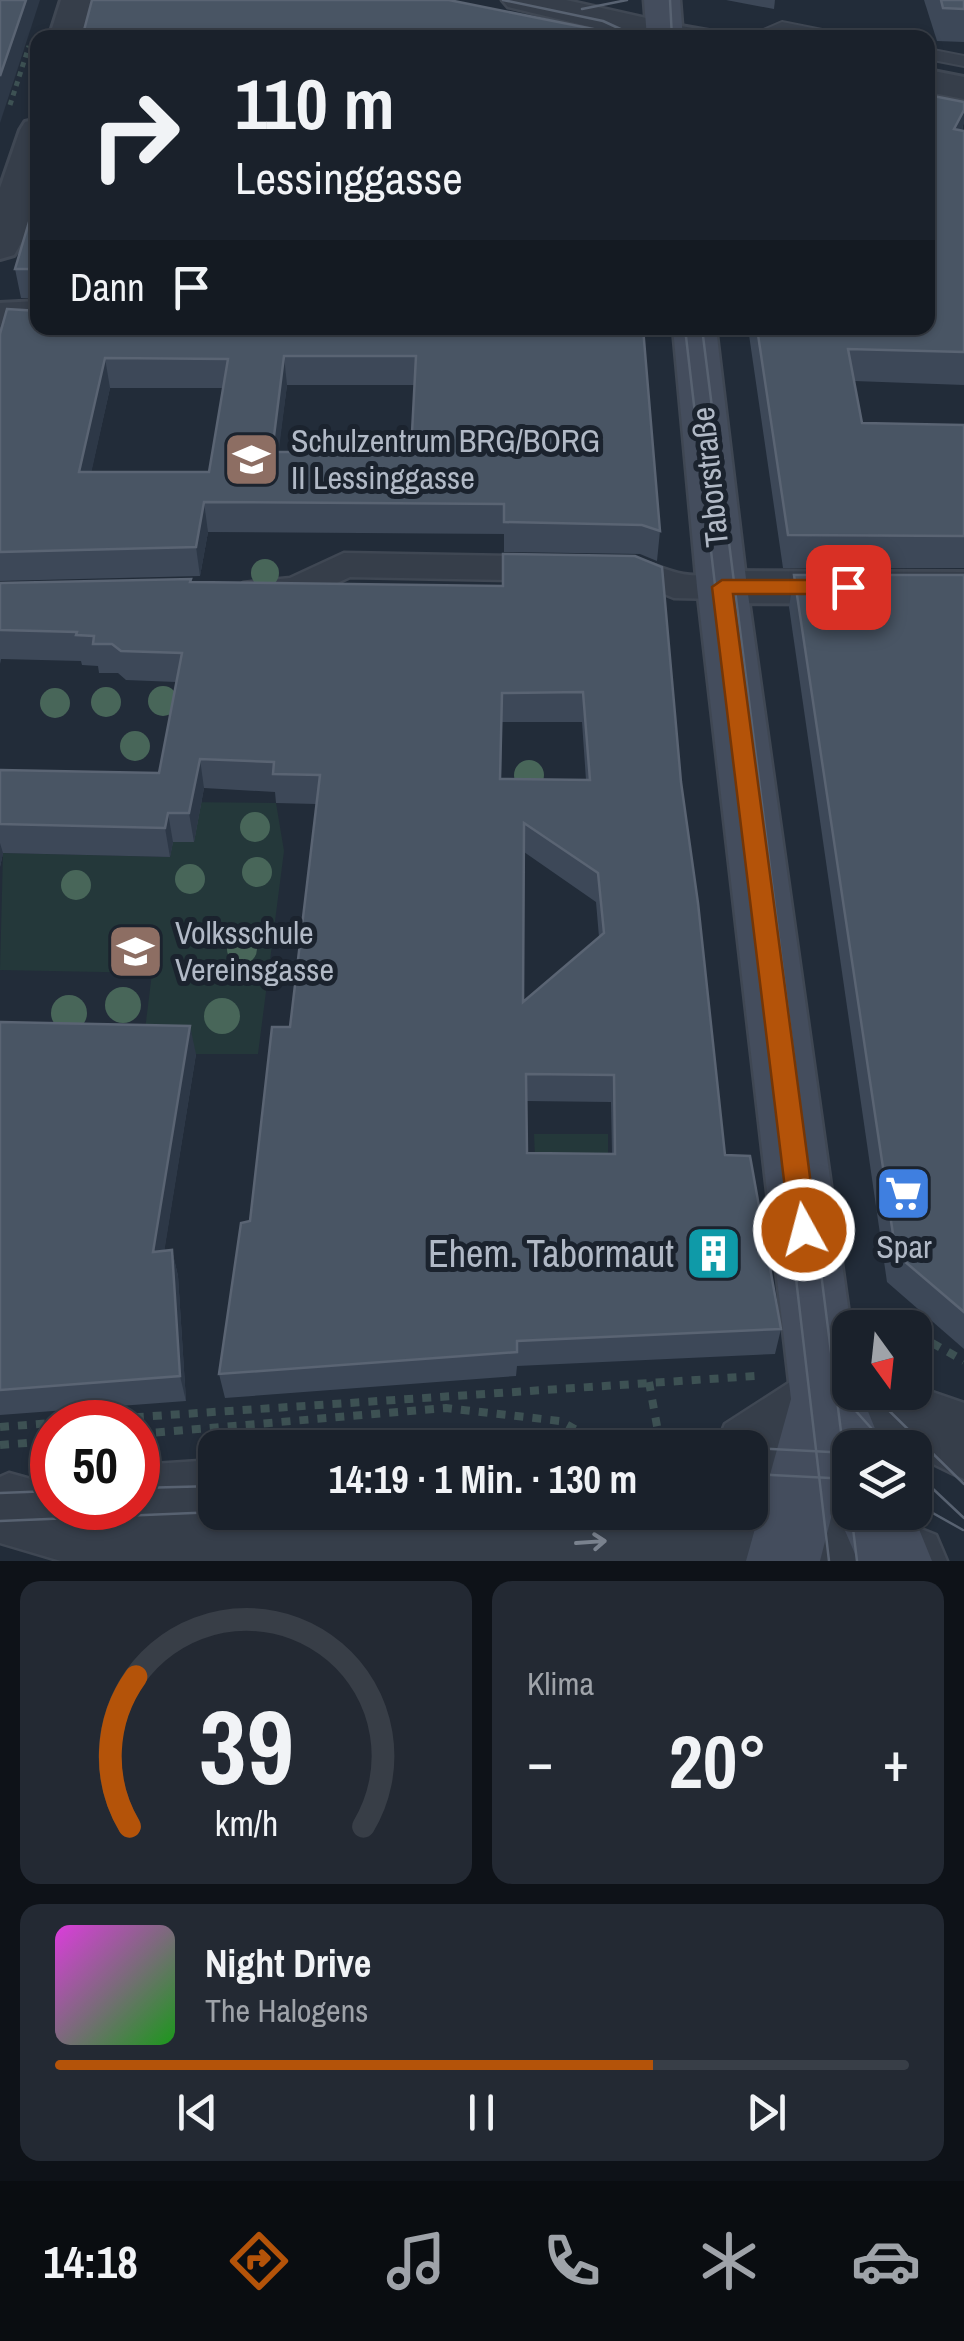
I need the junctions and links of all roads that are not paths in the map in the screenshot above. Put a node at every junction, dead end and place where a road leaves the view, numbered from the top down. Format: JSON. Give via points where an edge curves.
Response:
{"nodes":[{"id":1,"x":78,"y":0,"type":"edge"},
{"id":2,"x":520,"y":0,"type":"edge"},
{"id":3,"x":667,"y":18,"type":"edge"},
{"id":4,"x":55,"y":30,"type":"edge"},
{"id":5,"x":935,"y":55,"type":"edge"},
{"id":6,"x":964,"y":61,"type":"edge"},
{"id":7,"x":935,"y":82,"type":"edge"},
{"id":8,"x":964,"y":88,"type":"edge"},
{"id":9,"x":23,"y":132,"type":"edge"},
{"id":10,"x":0,"y":247,"type":"edge"},
{"id":11,"x":0,"y":316,"type":"edge"},
{"id":12,"x":30,"y":320,"type":"edge"},
{"id":13,"x":0,"y":324,"type":"edge"},
{"id":14,"x":30,"y":327,"type":"edge"},
{"id":15,"x":695,"y":335,"type":"edge"},
{"id":16,"x":722,"y":587,"type":"junction"},
{"id":17,"x":964,"y":588,"type":"edge"},
{"id":18,"x":218,"y":593,"type":"edge"},
{"id":19,"x":813,"y":1410,"type":"edge"},
{"id":20,"x":768,"y":1441,"type":"edge"},
{"id":21,"x":964,"y":1444,"type":"edge"},
{"id":22,"x":16,"y":1493,"type":"edge"},
{"id":23,"x":198,"y":1497,"type":"edge"},
{"id":24,"x":160,"y":1500,"type":"edge"},
{"id":25,"x":853,"y":1551,"type":"edge"}],
"edges":[{"from":1,"to":4,"type":"street"},
{"from":2,"to":3,"type":"street","via":[[588,23]]},
{"from":5,"to":6,"type":"lane"},
{"from":7,"to":8,"type":"street"},
{"from":9,"to":10,"type":"street"},
{"from":11,"to":12,"type":"street"},
{"from":13,"to":14,"type":"lane"},
{"from":15,"to":16,"type":"main road","name":"Taborstraße"},
{"from":16,"to":17,"type":"street"},
{"from":16,"to":18,"type":"street","via":[[674,586],[640,570],[344,564],[296,590]]},
{"from":16,"to":19,"type":"main road","name":"Taborstraße"},
{"from":19,"to":20,"type":"street"},
{"from":19,"to":21,"type":"street","via":[[936,1426]]},
{"from":19,"to":25,"type":"main road","name":"Taborstraße"},
{"from":22,"to":25,"type":"street","one_way":true,"via":[[142,1546],[241,1557],[373,1556],[634,1539]]},
{"from":23,"to":24,"type":"street"}]}
